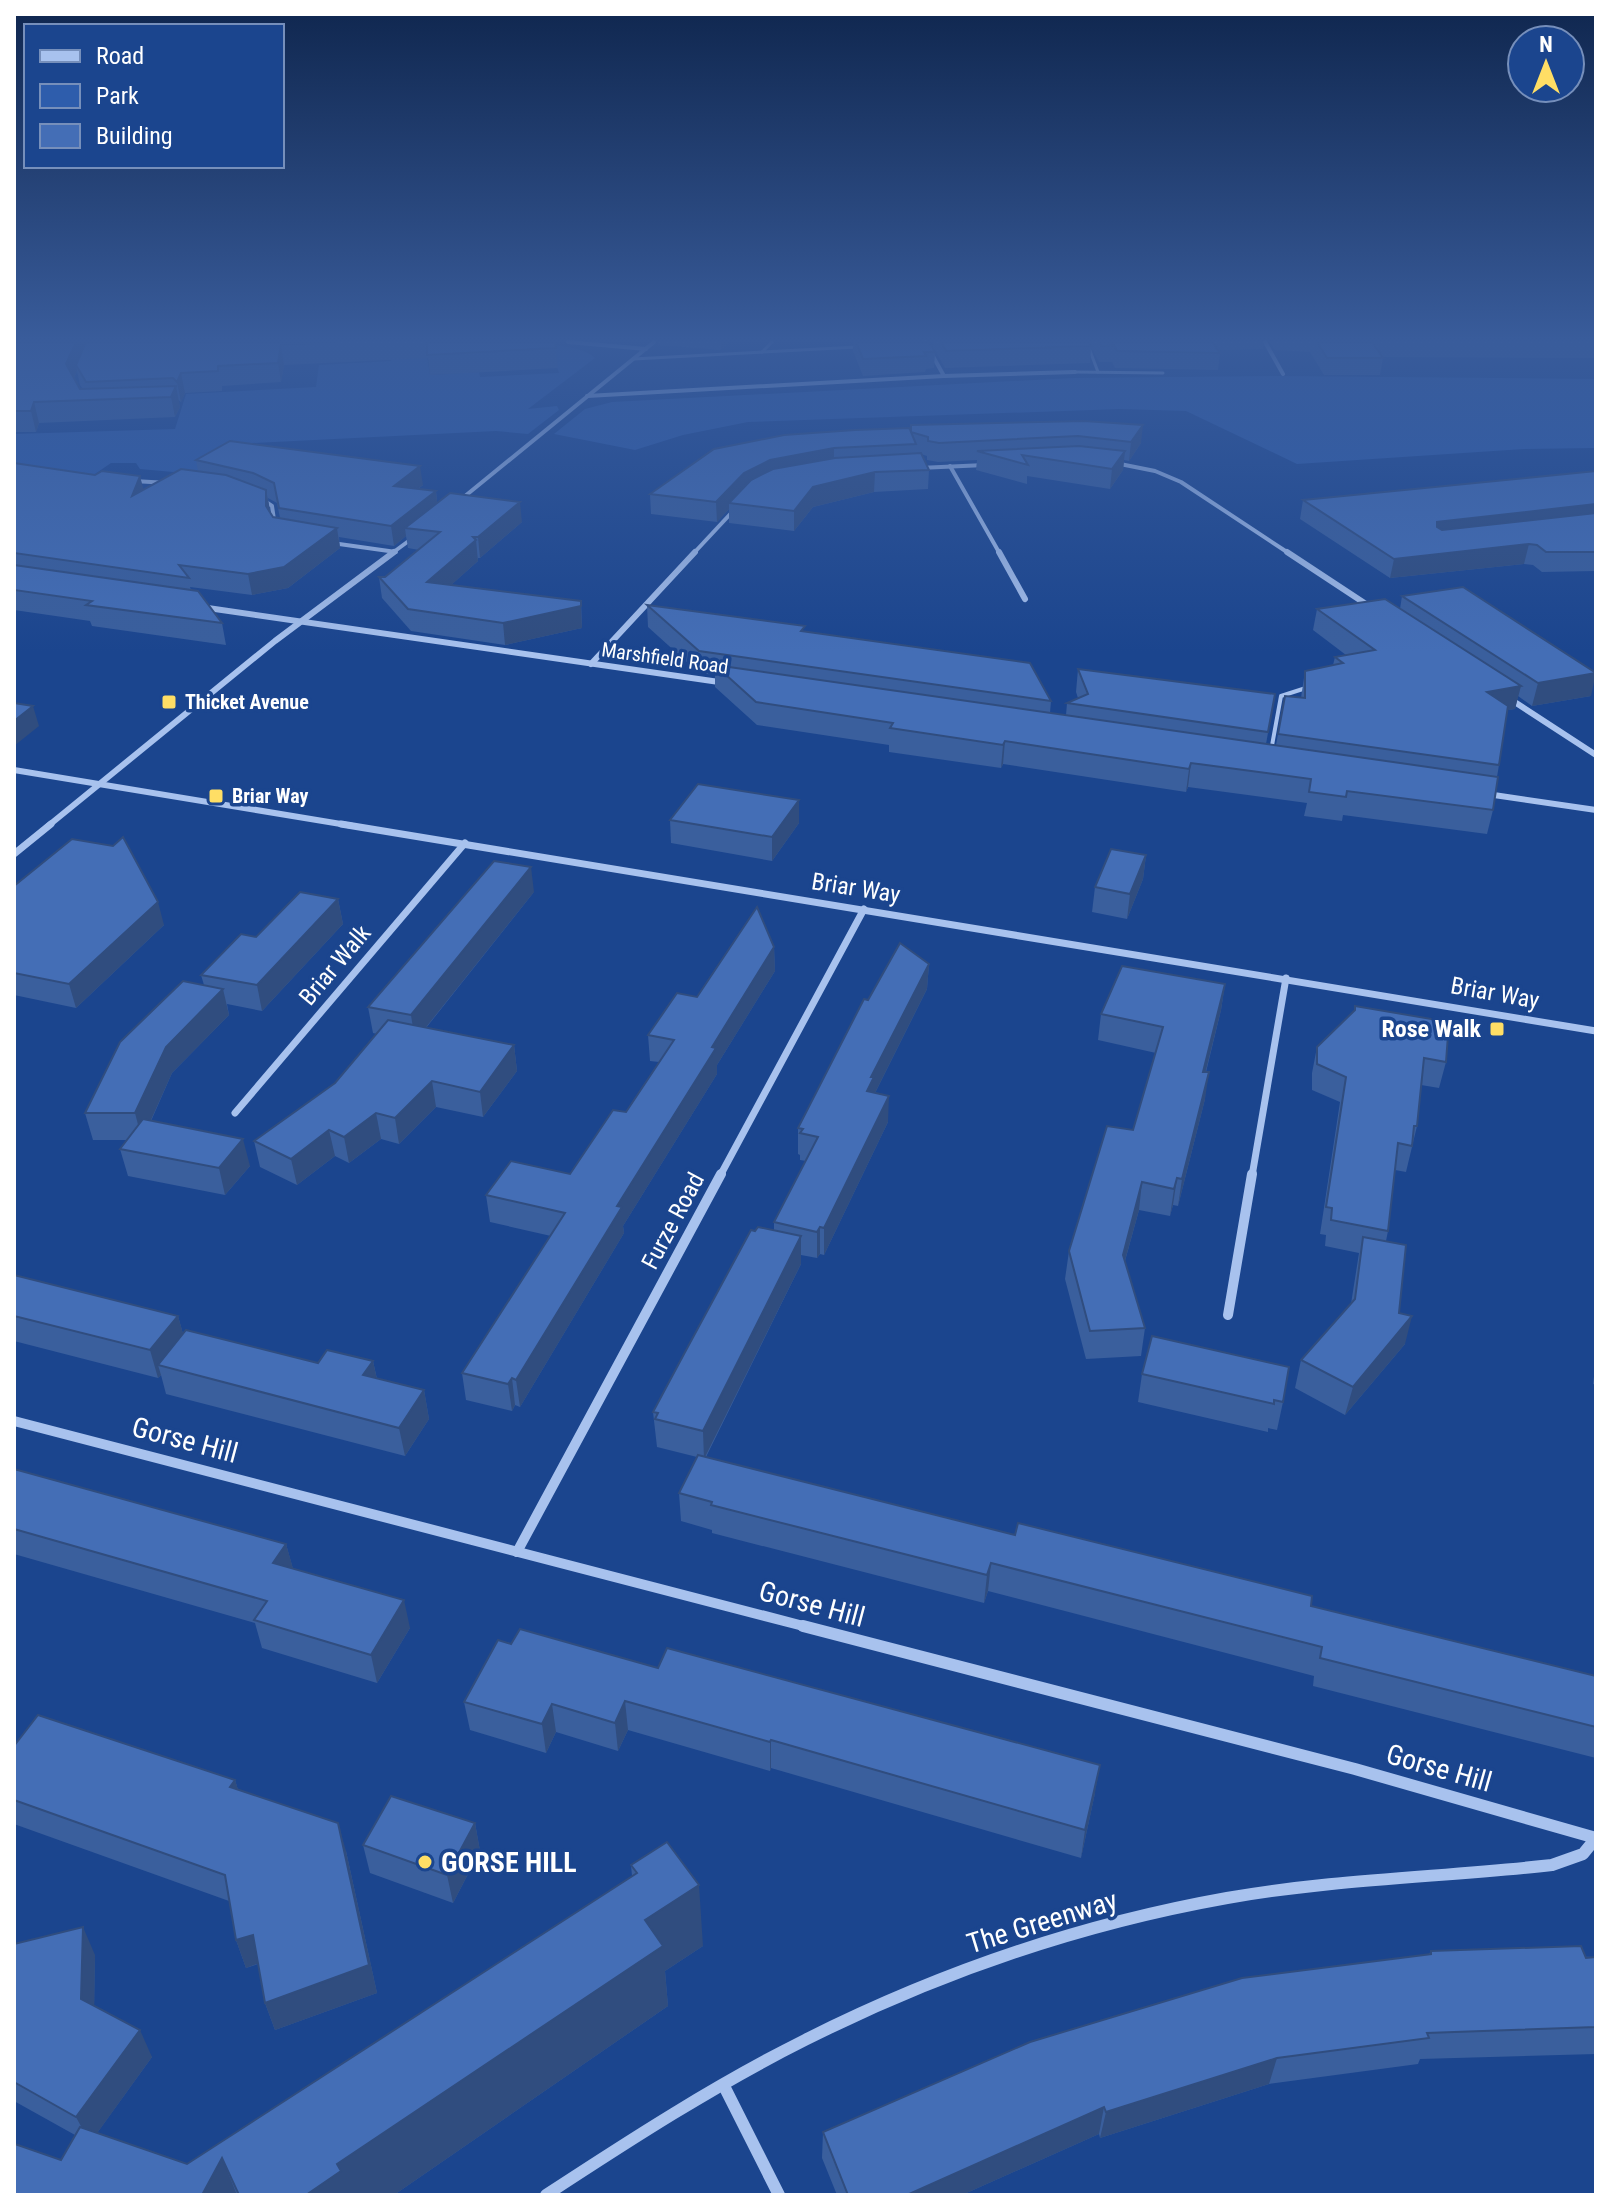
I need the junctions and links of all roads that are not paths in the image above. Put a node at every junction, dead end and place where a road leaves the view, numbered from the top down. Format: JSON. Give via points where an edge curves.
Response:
{"nodes":[{"id":1,"x":526,"y":445,"type":"edge"},
{"id":2,"x":1104,"y":462,"type":"edge"},
{"id":3,"x":998,"y":464,"type":"edge"},
{"id":4,"x":950,"y":466,"type":"junction"},
{"id":5,"x":906,"y":468,"type":"edge"},
{"id":6,"x":124,"y":480,"type":"edge"},
{"id":7,"x":177,"y":484,"type":"edge"},
{"id":8,"x":252,"y":495,"type":"edge"},
{"id":9,"x":453,"y":506,"type":"edge"},
{"id":10,"x":737,"y":507,"type":"edge"},
{"id":11,"x":279,"y":533,"type":"edge"},
{"id":12,"x":419,"y":533,"type":"edge"},
{"id":13,"x":322,"y":541,"type":"edge"},
{"id":14,"x":396,"y":552,"type":"junction"},
{"id":15,"x":1025,"y":599,"type":"dead end"},
{"id":16,"x":194,"y":606,"type":"edge"},
{"id":17,"x":1379,"y":612,"type":"edge"},
{"id":18,"x":302,"y":621,"type":"junction"},
{"id":19,"x":591,"y":664,"type":"junction"},
{"id":20,"x":733,"y":684,"type":"edge"},
{"id":21,"x":1313,"y":686,"type":"edge"},
{"id":22,"x":1506,"y":696,"type":"edge"},
{"id":23,"x":1596,"y":755,"type":"edge"},
{"id":24,"x":1268,"y":762,"type":"edge"},
{"id":25,"x":14,"y":770,"type":"edge"},
{"id":26,"x":101,"y":784,"type":"junction"},
{"id":27,"x":1471,"y":792,"type":"edge"},
{"id":28,"x":1596,"y":810,"type":"edge"},
{"id":29,"x":465,"y":843,"type":"junction"},
{"id":30,"x":14,"y":854,"type":"edge"},
{"id":31,"x":864,"y":909,"type":"junction"},
{"id":32,"x":1286,"y":978,"type":"junction"},
{"id":33,"x":1596,"y":1031,"type":"edge"},
{"id":34,"x":235,"y":1113,"type":"dead end"},
{"id":35,"x":1228,"y":1315,"type":"dead end"},
{"id":36,"x":14,"y":1421,"type":"edge"},
{"id":37,"x":517,"y":1552,"type":"junction"},
{"id":38,"x":1596,"y":1838,"type":"edge"},
{"id":39,"x":724,"y":2086,"type":"junction"},
{"id":40,"x":546,"y":2195,"type":"edge"},
{"id":41,"x":779,"y":2195,"type":"edge"}],
"edges":[{"from":1,"to":9,"type":"street"},
{"from":2,"to":17,"type":"street","via":[[1155,471],[1181,482]]},
{"from":3,"to":4,"type":"street"},
{"from":4,"to":5,"type":"street"},
{"from":4,"to":15,"type":"street"},
{"from":6,"to":7,"type":"street"},
{"from":8,"to":11,"type":"street","via":[[271,501]]},
{"from":10,"to":19,"type":"street"},
{"from":12,"to":14,"type":"street"},
{"from":13,"to":14,"type":"street"},
{"from":14,"to":18,"type":"street"},
{"from":16,"to":18,"type":"street","name":"Marshfield Road"},
{"from":18,"to":19,"type":"street","name":"Marshfield Road"},
{"from":18,"to":26,"type":"street"},
{"from":19,"to":20,"type":"street","name":"Marshfield Road"},
{"from":21,"to":24,"type":"lane","via":[[1281,696]]},
{"from":22,"to":23,"type":"street"},
{"from":25,"to":26,"type":"street","name":"Briar Way"},
{"from":26,"to":29,"type":"street","name":"Briar Way"},
{"from":26,"to":30,"type":"street"},
{"from":27,"to":28,"type":"street"},
{"from":29,"to":31,"type":"street","name":"Briar Way"},
{"from":29,"to":34,"type":"street","name":"Briar Walk"},
{"from":31,"to":32,"type":"street","name":"Briar Way"},
{"from":31,"to":37,"type":"street","name":"Furze Road"},
{"from":32,"to":33,"type":"street","name":"Briar Way"},
{"from":32,"to":35,"type":"street"},
{"from":36,"to":37,"type":"street","name":"Gorse Hill"},
{"from":37,"to":38,"type":"street","name":"Gorse Hill","via":[[1355,1769]]},
{"from":38,"to":39,"type":"street","name":"The Greenway","via":[[1583,1854],[1552,1865],[1228,1898],[1041,1943],[841,2022]]},
{"from":39,"to":40,"type":"street","name":"The Greenway"},
{"from":39,"to":41,"type":"street"}]}
